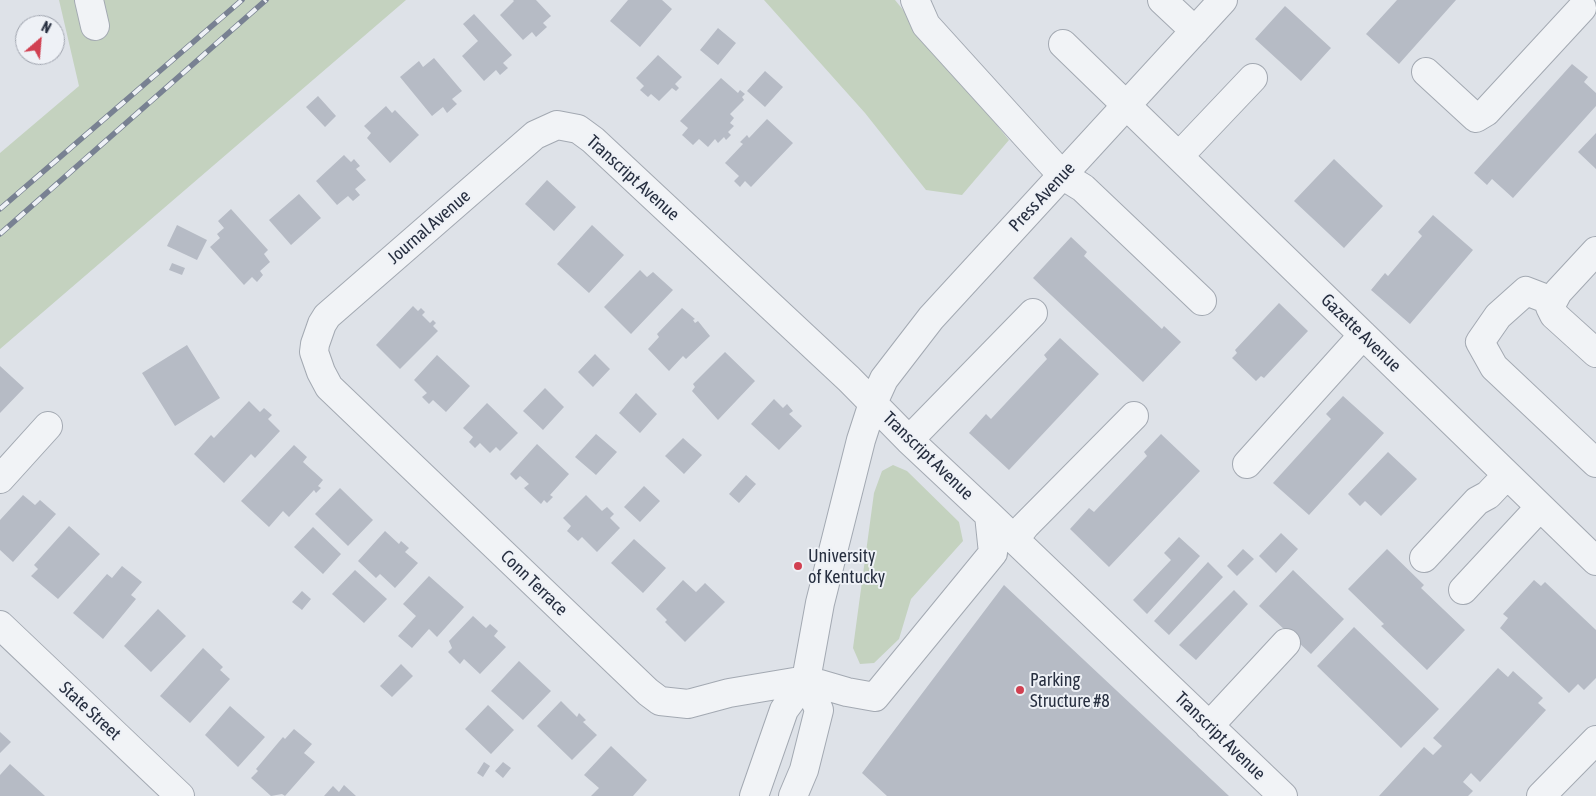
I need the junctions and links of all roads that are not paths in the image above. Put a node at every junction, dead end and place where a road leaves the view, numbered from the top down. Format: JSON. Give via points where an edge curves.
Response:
{"nodes":[{"id":1,"x":89,"y":0,"type":"edge"},
{"id":2,"x":915,"y":0,"type":"edge"},
{"id":3,"x":1162,"y":0,"type":"edge"},
{"id":4,"x":1223,"y":0,"type":"edge"},
{"id":5,"x":1584,"y":9,"type":"edge"},
{"id":6,"x":95,"y":26,"type":"dead end"},
{"id":7,"x":1195,"y":30,"type":"junction"},
{"id":8,"x":1062,"y":44,"type":"dead end"},
{"id":9,"x":1426,"y":72,"type":"dead end"},
{"id":10,"x":1253,"y":78,"type":"dead end"},
{"id":11,"x":1126,"y":106,"type":"junction"},
{"id":12,"x":566,"y":126,"type":"joint"},
{"id":13,"x":1179,"y":156,"type":"junction"},
{"id":14,"x":1062,"y":175,"type":"junction"},
{"id":15,"x":1596,"y":252,"type":"edge"},
{"id":16,"x":1202,"y":301,"type":"dead end"},
{"id":17,"x":1552,"y":301,"type":"junction"},
{"id":18,"x":1033,"y":313,"type":"dead end"},
{"id":19,"x":1363,"y":336,"type":"junction"},
{"id":20,"x":314,"y":352,"type":"joint"},
{"id":21,"x":1596,"y":353,"type":"edge"},
{"id":22,"x":873,"y":403,"type":"junction"},
{"id":23,"x":1134,"y":416,"type":"dead end"},
{"id":24,"x":48,"y":426,"type":"dead end"},
{"id":25,"x":909,"y":440,"type":"junction"},
{"id":26,"x":1596,"y":463,"type":"edge"},
{"id":27,"x":1247,"y":464,"type":"dead end"},
{"id":28,"x":1507,"y":475,"type":"junction"},
{"id":29,"x":0,"y":479,"type":"edge"},
{"id":30,"x":1540,"y":507,"type":"junction"},
{"id":31,"x":1004,"y":546,"type":"junction"},
{"id":32,"x":1424,"y":558,"type":"dead end"},
{"id":33,"x":1596,"y":561,"type":"edge"},
{"id":34,"x":1463,"y":590,"type":"dead end"},
{"id":35,"x":0,"y":625,"type":"edge"},
{"id":36,"x":1286,"y":643,"type":"dead end"},
{"id":37,"x":806,"y":680,"type":"junction"},
{"id":38,"x":1209,"y":726,"type":"junction"},
{"id":39,"x":1596,"y":740,"type":"edge"},
{"id":40,"x":180,"y":796,"type":"edge"},
{"id":41,"x":754,"y":796,"type":"edge"},
{"id":42,"x":793,"y":796,"type":"edge"},
{"id":43,"x":1283,"y":796,"type":"edge"},
{"id":44,"x":1541,"y":796,"type":"edge"}],
"edges":[{"from":1,"to":6,"type":"street"},
{"from":2,"to":14,"type":"street","via":[[926,25]]},
{"from":3,"to":7,"type":"street"},
{"from":4,"to":7,"type":"street","name":"Press Avenue"},
{"from":5,"to":9,"type":"street","via":[[1486,112],[1476,118]]},
{"from":7,"to":11,"type":"street","name":"Press Avenue"},
{"from":8,"to":11,"type":"street","name":"Gazette Avenue"},
{"from":10,"to":13,"type":"street"},
{"from":11,"to":13,"type":"street","name":"Gazette Avenue"},
{"from":11,"to":14,"type":"street","name":"Press Avenue"},
{"from":12,"to":20,"type":"street","name":"Journal Avenue","via":[[558,125],[536,135],[327,316]]},
{"from":12,"to":22,"type":"street","name":"Transcript Avenue","via":[[578,129],[593,140]]},
{"from":13,"to":19,"type":"street","name":"Gazette Avenue"},
{"from":14,"to":16,"type":"street","via":[[1083,188]]},
{"from":14,"to":22,"type":"street","name":"Press Avenue","via":[[904,350],[884,379]]},
{"from":15,"to":17,"type":"street"},
{"from":17,"to":21,"type":"street","via":[[1550,307],[1554,315]]},
{"from":17,"to":26,"type":"street","via":[[1526,291],[1498,316],[1480,342],[1494,367]]},
{"from":18,"to":25,"type":"street"},
{"from":19,"to":27,"type":"street"},
{"from":19,"to":28,"type":"street","name":"Gazette Avenue"},
{"from":20,"to":37,"type":"street","name":"Conn Terrace","via":[[329,387],[660,701],[688,704],[729,693]]},
{"from":22,"to":25,"type":"street","name":"Transcript Avenue"},
{"from":22,"to":37,"type":"street","name":"Press Avenue","via":[[820,603]]},
{"from":23,"to":31,"type":"street"},
{"from":24,"to":29,"type":"street"},
{"from":25,"to":31,"type":"street","name":"Transcript Avenue","via":[[989,515]]},
{"from":28,"to":30,"type":"street","name":"Gazette Avenue"},
{"from":28,"to":32,"type":"street","via":[[1488,495],[1477,501]]},
{"from":30,"to":33,"type":"street","name":"Gazette Avenue"},
{"from":30,"to":34,"type":"street"},
{"from":31,"to":37,"type":"street","via":[[876,697]]},
{"from":31,"to":38,"type":"street","name":"Transcript Avenue","via":[[1036,560]]},
{"from":35,"to":40,"type":"street","name":"State Street"},
{"from":36,"to":38,"type":"street"},
{"from":37,"to":41,"type":"street","via":[[784,710]]},
{"from":37,"to":42,"type":"street","via":[[819,710],[804,770]]},
{"from":38,"to":43,"type":"street","name":"Transcript Avenue"},
{"from":39,"to":44,"type":"street"}]}
